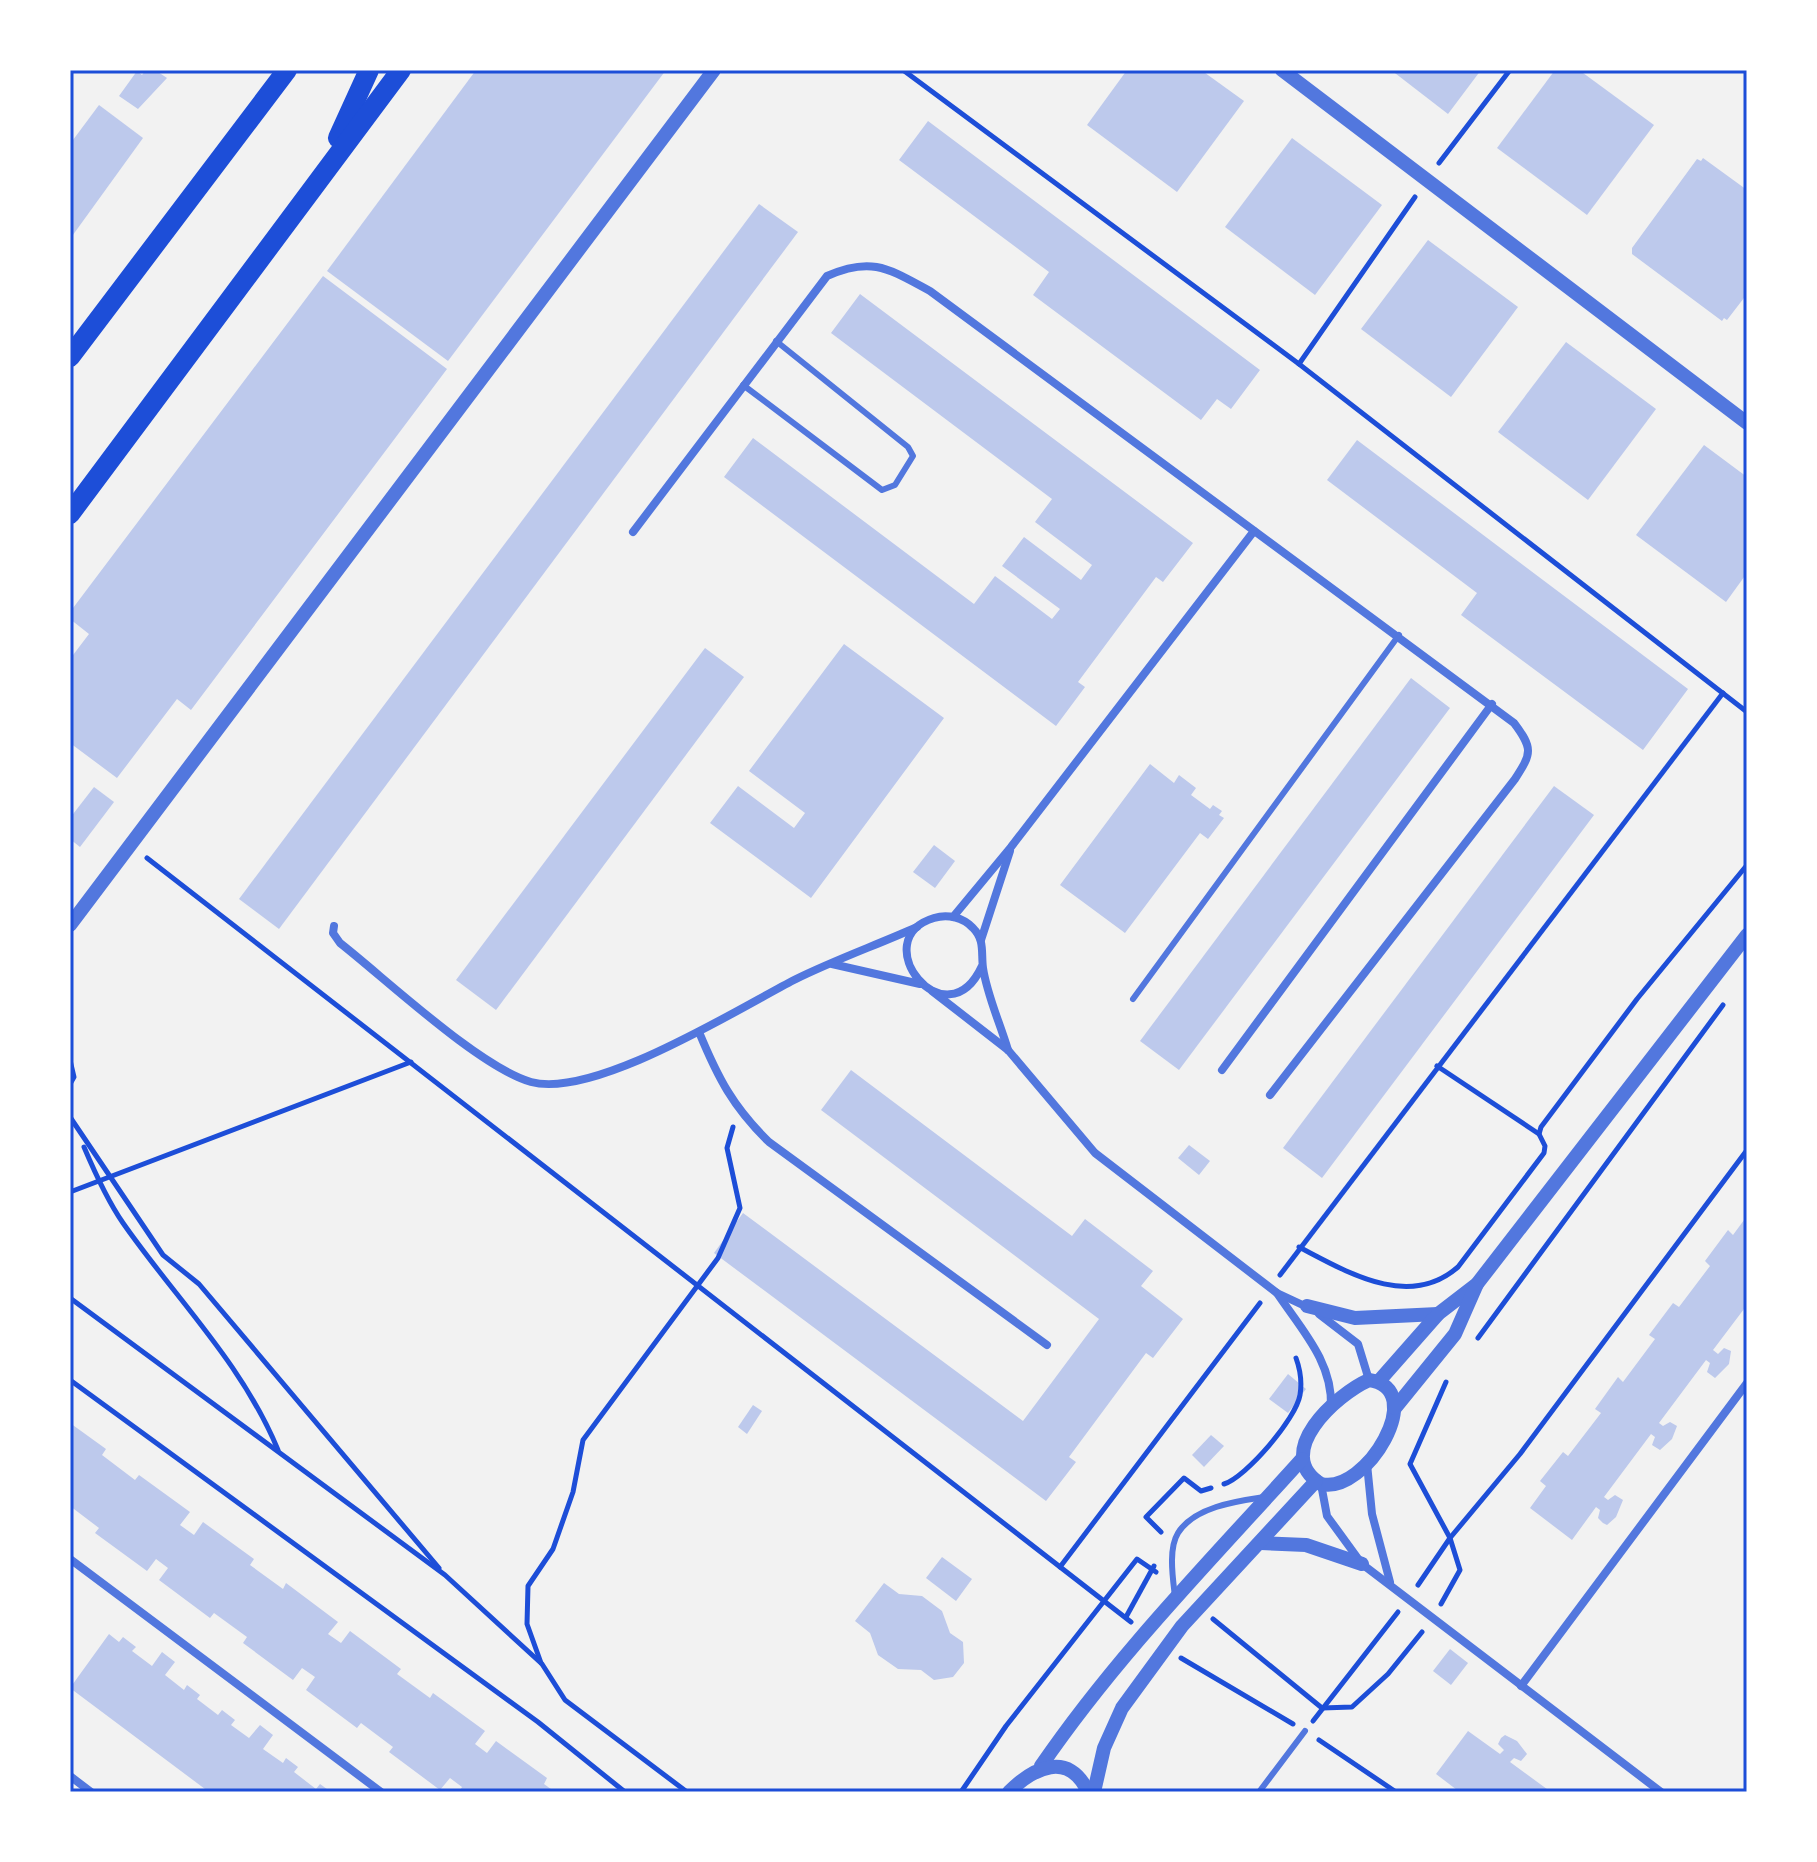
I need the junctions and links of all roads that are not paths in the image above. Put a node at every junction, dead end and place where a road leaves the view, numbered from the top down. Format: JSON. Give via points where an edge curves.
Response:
{"nodes":[{"id":1,"x":287,"y":70,"type":"edge"},
{"id":2,"x":369,"y":70,"type":"edge"},
{"id":3,"x":401,"y":70,"type":"edge"},
{"id":4,"x":714,"y":70,"type":"edge"},
{"id":5,"x":1282,"y":70,"type":"edge"},
{"id":6,"x":322,"y":175,"type":"junction"},
{"id":7,"x":776,"y":341,"type":"junction"},
{"id":8,"x":70,"y":357,"type":"edge"},
{"id":9,"x":743,"y":385,"type":"junction"},
{"id":10,"x":1747,"y":423,"type":"edge"},
{"id":11,"x":70,"y":514,"type":"edge"},
{"id":12,"x":1254,"y":531,"type":"junction"},
{"id":13,"x":633,"y":532,"type":"dead end"},
{"id":14,"x":1399,"y":635,"type":"junction"},
{"id":15,"x":1492,"y":704,"type":"junction"},
{"id":16,"x":1011,"y":847,"type":"junction"},
{"id":17,"x":953,"y":917,"type":"junction"},
{"id":18,"x":70,"y":925,"type":"edge"},
{"id":19,"x":334,"y":926,"type":"dead end"},
{"id":20,"x":917,"y":927,"type":"junction"},
{"id":21,"x":1747,"y":935,"type":"edge"},
{"id":22,"x":981,"y":940,"type":"junction"},
{"id":23,"x":831,"y":964,"type":"junction"},
{"id":24,"x":982,"y":966,"type":"junction"},
{"id":25,"x":921,"y":984,"type":"junction"},
{"id":26,"x":932,"y":991,"type":"junction"},
{"id":27,"x":1133,"y":999,"type":"dead end"},
{"id":28,"x":699,"y":1032,"type":"junction"},
{"id":29,"x":1008,"y":1050,"type":"junction"},
{"id":30,"x":1222,"y":1070,"type":"dead end"},
{"id":31,"x":1270,"y":1095,"type":"dead end"},
{"id":32,"x":1477,"y":1284,"type":"junction"},
{"id":33,"x":1274,"y":1291,"type":"junction"},
{"id":34,"x":1307,"y":1306,"type":"junction"},
{"id":35,"x":1438,"y":1314,"type":"junction"},
{"id":36,"x":1047,"y":1345,"type":"dead end"},
{"id":37,"x":1374,"y":1380,"type":"junction"},
{"id":38,"x":1747,"y":1383,"type":"edge"},
{"id":39,"x":1331,"y":1407,"type":"junction"},
{"id":40,"x":1395,"y":1408,"type":"junction"},
{"id":41,"x":1302,"y":1459,"type":"junction"},
{"id":42,"x":1367,"y":1464,"type":"junction"},
{"id":43,"x":1318,"y":1483,"type":"junction"},
{"id":44,"x":1268,"y":1497,"type":"junction"},
{"id":45,"x":1261,"y":1543,"type":"junction"},
{"id":46,"x":70,"y":1559,"type":"edge"},
{"id":47,"x":1362,"y":1564,"type":"junction"},
{"id":48,"x":1390,"y":1582,"type":"junction"},
{"id":49,"x":1174,"y":1593,"type":"junction"},
{"id":50,"x":1521,"y":1686,"type":"junction"},
{"id":51,"x":1305,"y":1731,"type":"road end"},
{"id":52,"x":1041,"y":1766,"type":"junction"},
{"id":53,"x":70,"y":1776,"type":"edge"},
{"id":54,"x":91,"y":1792,"type":"edge"},
{"id":55,"x":381,"y":1792,"type":"edge"},
{"id":56,"x":1009,"y":1792,"type":"edge"},
{"id":57,"x":1088,"y":1792,"type":"edge"},
{"id":58,"x":1094,"y":1792,"type":"edge"},
{"id":59,"x":1259,"y":1792,"type":"edge"},
{"id":60,"x":1661,"y":1792,"type":"edge"}],
"edges":[{"from":1,"to":8,"type":"main road"},
{"from":2,"to":6,"type":"main road"},
{"from":3,"to":6,"type":"main road"},
{"from":4,"to":18,"type":"street"},
{"from":5,"to":10,"type":"street"},
{"from":6,"to":11,"type":"main road"},
{"from":7,"to":9,"type":"street"},
{"from":7,"to":9,"type":"lane","via":[[908,447],[913,456],[895,485],[882,490]]},
{"from":7,"to":12,"type":"street","via":[[827,276],[856,264],[897,273],[930,291]]},
{"from":9,"to":13,"type":"street"},
{"from":12,"to":14,"type":"street"},
{"from":12,"to":16,"type":"street"},
{"from":14,"to":15,"type":"street"},
{"from":14,"to":27,"type":"lane"},
{"from":15,"to":30,"type":"street"},
{"from":15,"to":31,"type":"street","via":[[1530,747],[1524,765]]},
{"from":16,"to":17,"type":"street"},
{"from":16,"to":22,"type":"street"},
{"from":17,"to":20,"type":"street","via":[[940,916]]},
{"from":17,"to":22,"type":"street","via":[[975,929]]},
{"from":19,"to":28,"type":"street","via":[[340,943],[434,1019],[510,1074],[532,1082],[557,1084],[606,1073]]},
{"from":20,"to":23,"type":"street"},
{"from":20,"to":25,"type":"street","via":[[907,963]]},
{"from":21,"to":32,"type":"street"},
{"from":22,"to":24,"type":"street"},
{"from":23,"to":25,"type":"street"},
{"from":23,"to":28,"type":"street"},
{"from":24,"to":26,"type":"street","via":[[968,986],[944,994]]},
{"from":24,"to":29,"type":"street"},
{"from":25,"to":26,"type":"street"},
{"from":26,"to":29,"type":"street"},
{"from":28,"to":36,"type":"street","via":[[721,1085],[769,1142]]},
{"from":29,"to":33,"type":"street","via":[[1095,1153]]},
{"from":32,"to":35,"type":"street"},
{"from":32,"to":40,"type":"street","via":[[1455,1334]]},
{"from":33,"to":34,"type":"street"},
{"from":33,"to":39,"type":"street","via":[[1321,1359],[1329,1376]]},
{"from":34,"to":35,"type":"street","via":[[1355,1318]]},
{"from":34,"to":37,"type":"street","via":[[1358,1344]]},
{"from":35,"to":37,"type":"street"},
{"from":37,"to":39,"type":"street"},
{"from":37,"to":40,"type":"street","via":[[1389,1390]]},
{"from":38,"to":50,"type":"street"},
{"from":39,"to":41,"type":"street","via":[[1305,1441]]},
{"from":40,"to":42,"type":"street","via":[[1383,1443]]},
{"from":41,"to":43,"type":"street"},
{"from":41,"to":44,"type":"street"},
{"from":42,"to":43,"type":"street","via":[[1339,1484]]},
{"from":42,"to":48,"type":"street","via":[[1372,1514]]},
{"from":43,"to":45,"type":"street"},
{"from":43,"to":47,"type":"street","via":[[1327,1516]]},
{"from":44,"to":49,"type":"street"},
{"from":44,"to":49,"type":"lane","via":[[1190,1520],[1176,1535]]},
{"from":45,"to":47,"type":"street","via":[[1306,1545]]},
{"from":45,"to":58,"type":"street","via":[[1199,1608],[1122,1708],[1104,1748]]},
{"from":46,"to":55,"type":"street"},
{"from":47,"to":48,"type":"street"},
{"from":48,"to":50,"type":"street"},
{"from":49,"to":52,"type":"street"},
{"from":50,"to":60,"type":"street"},
{"from":51,"to":59,"type":"lane"},
{"from":52,"to":56,"type":"street"},
{"from":52,"to":57,"type":"street","via":[[1068,1770]]},
{"from":53,"to":54,"type":"street"}]}
